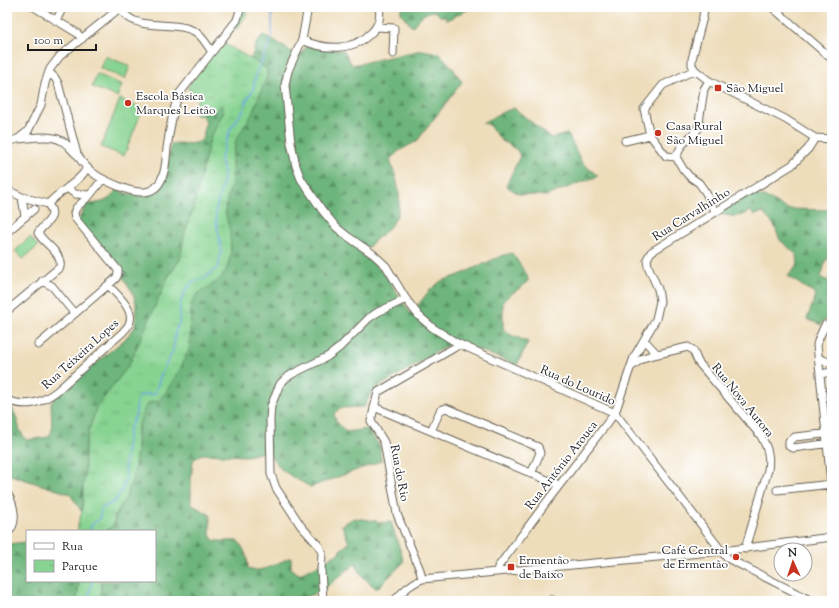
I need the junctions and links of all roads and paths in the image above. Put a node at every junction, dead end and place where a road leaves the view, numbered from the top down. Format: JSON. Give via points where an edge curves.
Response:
{"nodes":[{"id":1,"x":34,"y":7,"type":"edge"},
{"id":2,"x":64,"y":7,"type":"edge"},
{"id":3,"x":241,"y":7,"type":"edge"},
{"id":4,"x":308,"y":7,"type":"edge"},
{"id":5,"x":379,"y":7,"type":"edge"},
{"id":6,"x":704,"y":7,"type":"edge"},
{"id":7,"x":772,"y":7,"type":"edge"},
{"id":8,"x":120,"y":8,"type":"edge"},
{"id":9,"x":56,"y":21,"type":"junction"},
{"id":10,"x":377,"y":27,"type":"junction"},
{"id":11,"x":82,"y":39,"type":"junction"},
{"id":12,"x":302,"y":40,"type":"junction"},
{"id":13,"x":212,"y":52,"type":"junction"},
{"id":14,"x":393,"y":54,"type":"dead end"},
{"id":15,"x":832,"y":59,"type":"edge"},
{"id":16,"x":695,"y":70,"type":"junction"},
{"id":17,"x":49,"y":72,"type":"junction"},
{"id":18,"x":709,"y":81,"type":"junction"},
{"id":19,"x":650,"y":135,"type":"junction"},
{"id":20,"x":815,"y":138,"type":"junction"},
{"id":21,"x":18,"y":139,"type":"junction"},
{"id":22,"x":832,"y":139,"type":"edge"},
{"id":23,"x":625,"y":141,"type":"dead end"},
{"id":24,"x":7,"y":142,"type":"edge"},
{"id":25,"x":77,"y":154,"type":"junction"},
{"id":26,"x":676,"y":157,"type":"junction"},
{"id":27,"x":87,"y":168,"type":"junction"},
{"id":28,"x":102,"y":180,"type":"junction"},
{"id":29,"x":67,"y":188,"type":"junction"},
{"id":30,"x":7,"y":190,"type":"edge"},
{"id":31,"x":90,"y":195,"type":"junction"},
{"id":32,"x":22,"y":197,"type":"junction"},
{"id":33,"x":48,"y":204,"type":"junction"},
{"id":34,"x":34,"y":209,"type":"dead end"},
{"id":35,"x":715,"y":211,"type":"junction"},
{"id":36,"x":25,"y":217,"type":"junction"},
{"id":37,"x":7,"y":232,"type":"edge"},
{"id":38,"x":42,"y":282,"type":"junction"},
{"id":39,"x":108,"y":285,"type":"junction"},
{"id":40,"x":406,"y":299,"type":"junction"},
{"id":41,"x":7,"y":311,"type":"edge"},
{"id":42,"x":74,"y":313,"type":"junction"},
{"id":43,"x":825,"y":325,"type":"dead end"},
{"id":44,"x":644,"y":340,"type":"junction"},
{"id":45,"x":458,"y":343,"type":"junction"},
{"id":46,"x":38,"y":345,"type":"dead end"},
{"id":47,"x":657,"y":354,"type":"junction"},
{"id":48,"x":819,"y":358,"type":"junction"},
{"id":49,"x":832,"y":364,"type":"edge"},
{"id":50,"x":631,"y":367,"type":"junction"},
{"id":51,"x":832,"y":372,"type":"edge"},
{"id":52,"x":820,"y":374,"type":"junction"},
{"id":53,"x":7,"y":400,"type":"edge"},
{"id":54,"x":374,"y":407,"type":"junction"},
{"id":55,"x":615,"y":413,"type":"junction"},
{"id":56,"x":431,"y":431,"type":"junction"},
{"id":57,"x":829,"y":433,"type":"edge"},
{"id":58,"x":830,"y":443,"type":"edge"},
{"id":59,"x":531,"y":474,"type":"junction"},
{"id":60,"x":832,"y":484,"type":"edge"},
{"id":61,"x":559,"y":485,"type":"junction"},
{"id":62,"x":777,"y":490,"type":"dead end"},
{"id":63,"x":7,"y":493,"type":"edge"},
{"id":64,"x":832,"y":493,"type":"edge"},
{"id":65,"x":7,"y":533,"type":"edge"},
{"id":66,"x":832,"y":537,"type":"edge"},
{"id":67,"x":745,"y":549,"type":"junction"},
{"id":68,"x":722,"y":551,"type":"junction"},
{"id":69,"x":497,"y":572,"type":"junction"},
{"id":70,"x":422,"y":579,"type":"junction"},
{"id":71,"x":324,"y":601,"type":"edge"},
{"id":72,"x":394,"y":601,"type":"edge"},
{"id":73,"x":812,"y":601,"type":"edge"}],
"edges":[{"from":1,"to":9,"type":"street"},
{"from":2,"to":9,"type":"street"},
{"from":3,"to":13,"type":"street","via":[[237,20]]},
{"from":4,"to":12,"type":"street","name":"Rua do Lourido"},
{"from":5,"to":10,"type":"street","via":[[381,15]]},
{"from":6,"to":16,"type":"street","via":[[692,58]]},
{"from":7,"to":15,"type":"street"},
{"from":8,"to":11,"type":"street"},
{"from":8,"to":13,"type":"street","via":[[128,18],[143,23],[194,31]]},
{"from":9,"to":11,"type":"street","via":[[77,33]]},
{"from":10,"to":12,"type":"street","via":[[364,40],[352,45],[331,48]]},
{"from":10,"to":14,"type":"street","via":[[394,28]]},
{"from":11,"to":17,"type":"street","via":[[60,56]]},
{"from":12,"to":40,"type":"street","name":"Rua do Lourido","via":[[288,71],[285,85],[291,143],[301,179],[336,227],[386,266]]},
{"from":13,"to":28,"type":"street","via":[[179,94],[174,107],[164,175],[156,187],[140,193]]},
{"from":16,"to":18,"type":"street"},
{"from":16,"to":19,"type":"street","via":[[663,85],[644,109]]},
{"from":17,"to":21,"type":"street","via":[[35,120],[28,131]]},
{"from":17,"to":25,"type":"street","via":[[58,84]]},
{"from":18,"to":20,"type":"street","via":[[786,119]]},
{"from":18,"to":26,"type":"street","via":[[704,89],[698,129],[682,145]]},
{"from":19,"to":23,"type":"street"},
{"from":19,"to":26,"type":"street","via":[[666,156]]},
{"from":20,"to":22,"type":"street"},
{"from":20,"to":35,"type":"street","name":"Rua Carvalhinho","via":[[792,165]]},
{"from":21,"to":24,"type":"street"},
{"from":21,"to":25,"type":"street","via":[[58,139]]},
{"from":25,"to":27,"type":"street"},
{"from":26,"to":35,"type":"street","via":[[689,176],[699,183]]},
{"from":27,"to":28,"type":"street"},
{"from":27,"to":29,"type":"street","via":[[78,180]]},
{"from":28,"to":31,"type":"street"},
{"from":29,"to":31,"type":"street","via":[[75,194]]},
{"from":29,"to":33,"type":"street"},
{"from":30,"to":32,"type":"street"},
{"from":31,"to":39,"type":"street","via":[[76,208],[75,218],[118,270],[117,278]]},
{"from":32,"to":33,"type":"street"},
{"from":32,"to":36,"type":"street"},
{"from":33,"to":38,"type":"street","via":[[52,213],[50,219],[38,233],[61,261],[60,267]]},
{"from":34,"to":36,"type":"street"},
{"from":35,"to":44,"type":"street","name":"Rua Carvalhinho","via":[[651,252],[648,266],[660,301],[656,319]]},
{"from":36,"to":37,"type":"street"},
{"from":38,"to":41,"type":"street"},
{"from":38,"to":42,"type":"street","via":[[52,286]]},
{"from":39,"to":42,"type":"street"},
{"from":39,"to":53,"type":"street","name":"Rua Teixeira Lopes","via":[[129,311],[131,318],[123,332],[47,398],[37,403],[25,404]]},
{"from":40,"to":45,"type":"street","name":"Rua do Lourido","via":[[426,323]]},
{"from":40,"to":71,"type":"street","via":[[369,318],[327,357],[286,378],[280,384],[271,406],[271,474],[276,488],[322,553]]},
{"from":42,"to":46,"type":"street"},
{"from":43,"to":48,"type":"street","via":[[819,338]]},
{"from":44,"to":47,"type":"street"},
{"from":44,"to":50,"type":"street","name":"Rua Carvalhinho"},
{"from":45,"to":54,"type":"street","name":"Rua do Rio","via":[[378,392]]},
{"from":45,"to":55,"type":"street","name":"Rua do Lourido"},
{"from":47,"to":50,"type":"street","name":"Rua Nova Aurora","via":[[643,358]]},
{"from":47,"to":67,"type":"street","name":"Rua Nova Aurora","via":[[688,347],[693,350],[698,362],[761,436],[767,449],[768,470]]},
{"from":48,"to":49,"type":"street"},
{"from":48,"to":52,"type":"street"},
{"from":50,"to":55,"type":"street","name":"Rua António Arouca"},
{"from":51,"to":52,"type":"street"},
{"from":52,"to":57,"type":"street"},
{"from":54,"to":56,"type":"street"},
{"from":54,"to":70,"type":"street","name":"Rua do Rio","via":[[371,422],[384,442],[397,514]]},
{"from":55,"to":61,"type":"street","name":"Rua António Arouca"},
{"from":55,"to":68,"type":"street","name":"Rua do Lourido"},
{"from":56,"to":59,"type":"street"},
{"from":56,"to":59,"type":"street","via":[[440,411],[446,408],[538,448],[540,453]]},
{"from":57,"to":58,"type":"street"},
{"from":57,"to":58,"type":"street","via":[[795,437],[789,441],[789,446],[793,448]]},
{"from":58,"to":60,"type":"street"},
{"from":59,"to":61,"type":"street"},
{"from":60,"to":62,"type":"street"},
{"from":60,"to":64,"type":"street"},
{"from":61,"to":69,"type":"street","name":"Rua António Arouca","via":[[498,567]]},
{"from":63,"to":65,"type":"street","via":[[14,513],[12,528]]},
{"from":66,"to":67,"type":"street"},
{"from":67,"to":68,"type":"street"},
{"from":68,"to":69,"type":"street"},
{"from":68,"to":73,"type":"street","name":"Rua do Lourido","via":[[727,558]]},
{"from":69,"to":70,"type":"street"},
{"from":70,"to":72,"type":"street","via":[[404,589]]}]}
